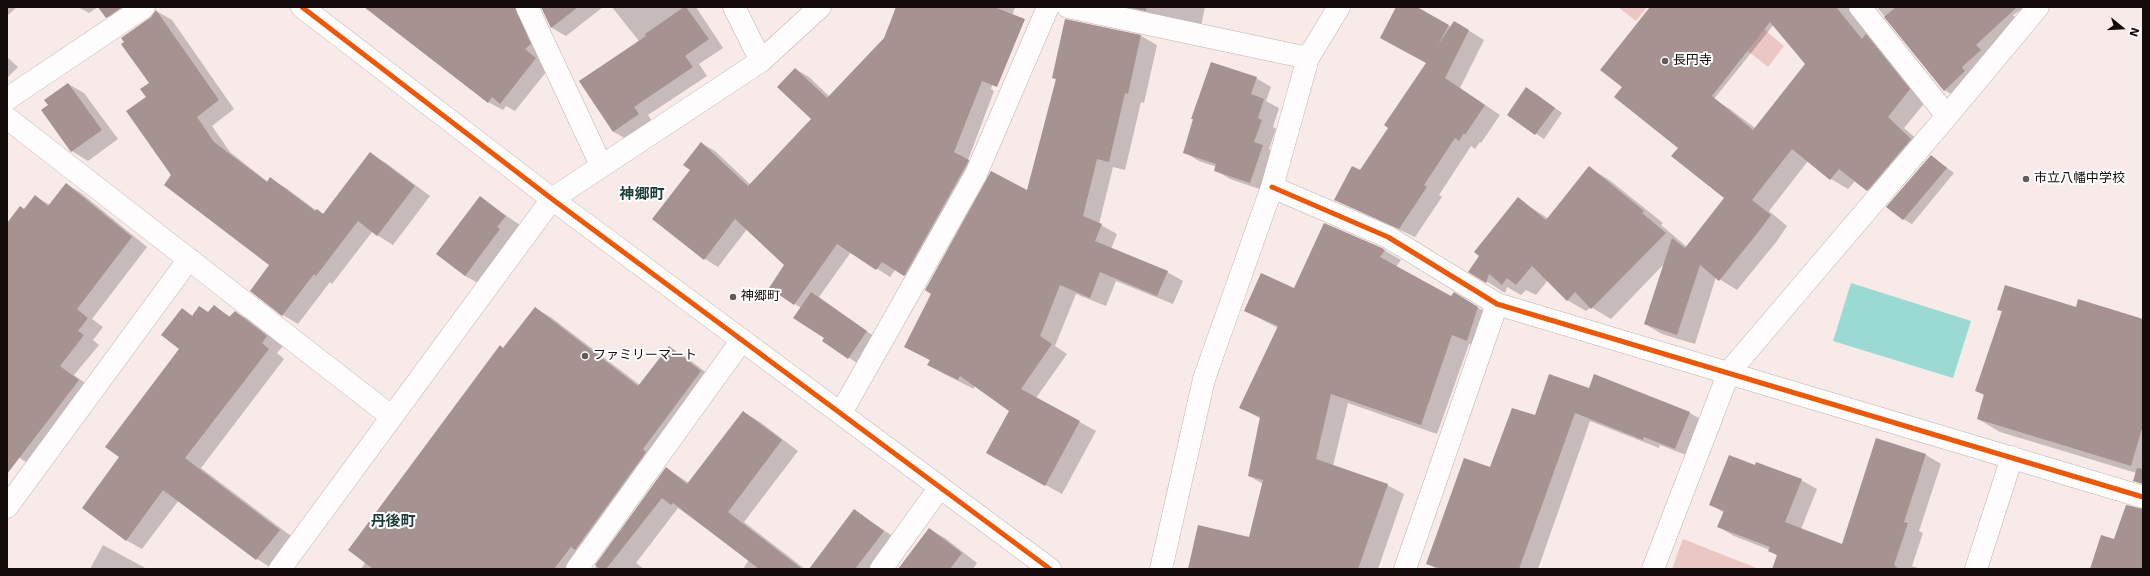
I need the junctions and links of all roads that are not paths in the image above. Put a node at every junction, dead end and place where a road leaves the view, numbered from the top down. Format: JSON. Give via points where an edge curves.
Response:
{"nodes":[{"id":1,"x":144,"y":7,"type":"edge"},
{"id":2,"x":302,"y":7,"type":"edge"},
{"id":3,"x":527,"y":7,"type":"edge"},
{"id":4,"x":734,"y":7,"type":"edge"},
{"id":5,"x":820,"y":7,"type":"edge"},
{"id":6,"x":1048,"y":7,"type":"edge"},
{"id":7,"x":1068,"y":7,"type":"edge"},
{"id":8,"x":1339,"y":7,"type":"edge"},
{"id":9,"x":1860,"y":7,"type":"edge"},
{"id":10,"x":2038,"y":7,"type":"edge"},
{"id":11,"x":1308,"y":58,"type":"junction"},
{"id":12,"x":761,"y":61,"type":"junction"},
{"id":13,"x":7,"y":99,"type":"edge"},
{"id":14,"x":1947,"y":116,"type":"junction"},
{"id":15,"x":7,"y":118,"type":"edge"},
{"id":16,"x":601,"y":165,"type":"junction"},
{"id":17,"x":1272,"y":187,"type":"junction"},
{"id":18,"x":552,"y":198,"type":"junction"},
{"id":19,"x":189,"y":259,"type":"junction"},
{"id":20,"x":1497,"y":304,"type":"junction"},
{"id":21,"x":742,"y":340,"type":"junction"},
{"id":22,"x":1729,"y":372,"type":"junction"},
{"id":23,"x":841,"y":414,"type":"junction"},
{"id":24,"x":392,"y":417,"type":"junction"},
{"id":25,"x":2012,"y":457,"type":"junction"},
{"id":26,"x":940,"y":487,"type":"junction"},
{"id":27,"x":2143,"y":497,"type":"edge"},
{"id":28,"x":7,"y":507,"type":"edge"},
{"id":29,"x":280,"y":569,"type":"edge"},
{"id":30,"x":577,"y":569,"type":"edge"},
{"id":31,"x":881,"y":569,"type":"edge"},
{"id":32,"x":1050,"y":569,"type":"edge"},
{"id":33,"x":1161,"y":569,"type":"edge"},
{"id":34,"x":1405,"y":569,"type":"edge"},
{"id":35,"x":1653,"y":569,"type":"edge"},
{"id":36,"x":1976,"y":569,"type":"edge"}],
"edges":[{"from":1,"to":13,"type":"street"},
{"from":2,"to":18,"type":"street"},
{"from":3,"to":16,"type":"street"},
{"from":4,"to":12,"type":"street"},
{"from":5,"to":12,"type":"street"},
{"from":6,"to":23,"type":"street","via":[[976,174]]},
{"from":7,"to":11,"type":"street"},
{"from":8,"to":11,"type":"street"},
{"from":9,"to":14,"type":"street"},
{"from":10,"to":14,"type":"street"},
{"from":11,"to":17,"type":"street"},
{"from":12,"to":16,"type":"street"},
{"from":14,"to":22,"type":"street"},
{"from":15,"to":19,"type":"street"},
{"from":16,"to":18,"type":"street"},
{"from":17,"to":20,"type":"street","via":[[1388,237]]},
{"from":17,"to":33,"type":"street","via":[[1204,379]]},
{"from":18,"to":21,"type":"street"},
{"from":18,"to":24,"type":"street"},
{"from":19,"to":24,"type":"street"},
{"from":19,"to":28,"type":"street"},
{"from":20,"to":22,"type":"street"},
{"from":20,"to":34,"type":"street"},
{"from":21,"to":23,"type":"street"},
{"from":21,"to":30,"type":"street"},
{"from":22,"to":25,"type":"street"},
{"from":22,"to":35,"type":"street"},
{"from":23,"to":26,"type":"street"},
{"from":24,"to":29,"type":"street"},
{"from":25,"to":27,"type":"street"},
{"from":25,"to":36,"type":"street"},
{"from":26,"to":31,"type":"street"},
{"from":26,"to":32,"type":"street"}]}
